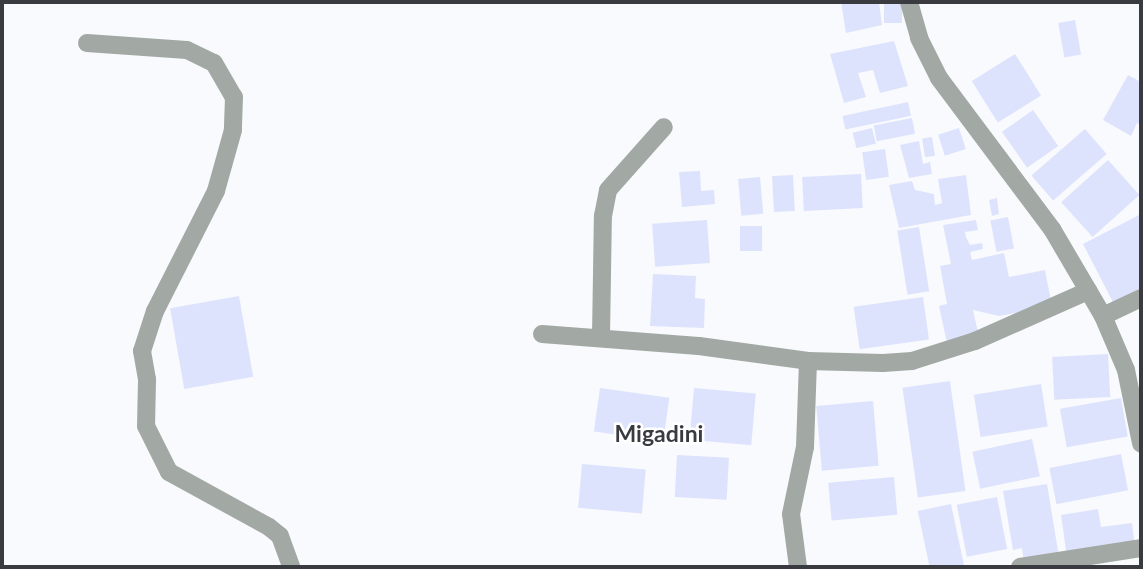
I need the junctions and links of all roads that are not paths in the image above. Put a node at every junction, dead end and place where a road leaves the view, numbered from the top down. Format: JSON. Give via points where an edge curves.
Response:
{"nodes":[{"id":1,"x":909,"y":2,"type":"edge"},
{"id":2,"x":87,"y":43,"type":"dead end"},
{"id":3,"x":664,"y":127,"type":"dead end"},
{"id":4,"x":1088,"y":290,"type":"junction"},
{"id":5,"x":1141,"y":298,"type":"edge"},
{"id":6,"x":1103,"y":316,"type":"junction"},
{"id":7,"x":542,"y":334,"type":"dead end"},
{"id":8,"x":601,"y":337,"type":"junction"},
{"id":9,"x":808,"y":361,"type":"junction"},
{"id":10,"x":1141,"y":443,"type":"edge"},
{"id":11,"x":1141,"y":548,"type":"edge"},
{"id":12,"x":291,"y":567,"type":"edge"},
{"id":13,"x":798,"y":567,"type":"edge"},
{"id":14,"x":1020,"y":567,"type":"edge"}],
"edges":[{"from":1,"to":4,"type":"street","via":[[919,38],[939,78],[1052,229]]},
{"from":2,"to":12,"type":"street","via":[[187,50],[214,63],[234,97],[233,130],[216,191],[155,312],[142,351],[146,426],[169,472],[269,527],[280,536]]},
{"from":3,"to":8,"type":"street","via":[[608,190],[603,216]]},
{"from":4,"to":6,"type":"street"},
{"from":4,"to":9,"type":"street","via":[[975,341],[912,361]]},
{"from":5,"to":6,"type":"street"},
{"from":6,"to":10,"type":"street","via":[[1126,370]]},
{"from":7,"to":8,"type":"street"},
{"from":8,"to":9,"type":"street"},
{"from":9,"to":13,"type":"street","via":[[805,447],[791,514]]},
{"from":11,"to":14,"type":"street"}]}
